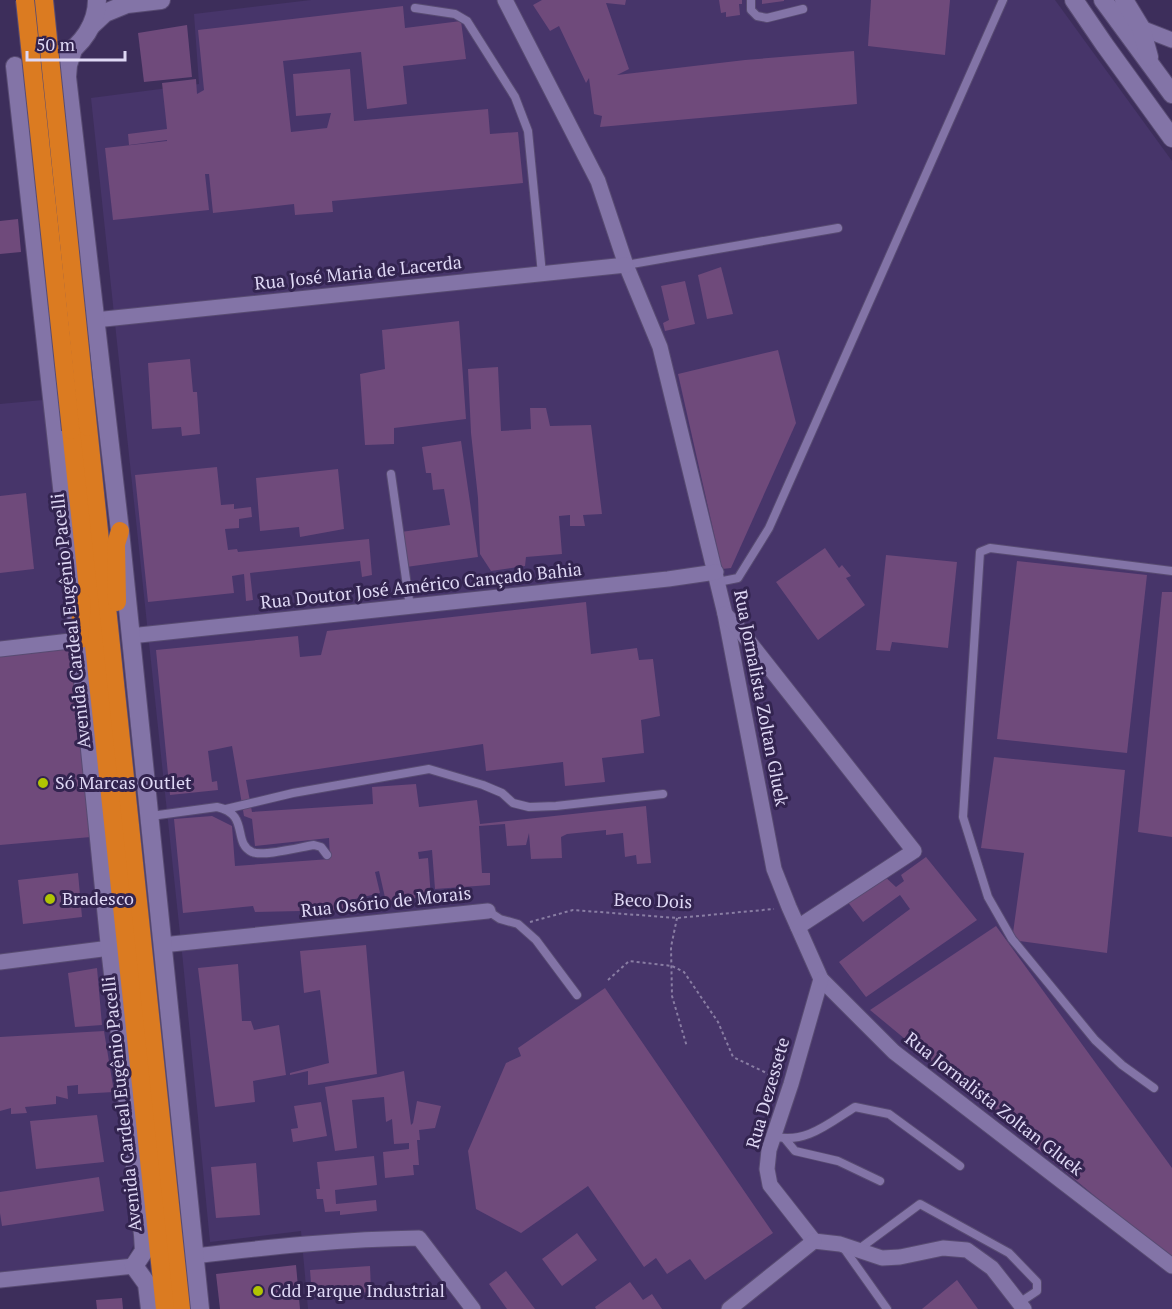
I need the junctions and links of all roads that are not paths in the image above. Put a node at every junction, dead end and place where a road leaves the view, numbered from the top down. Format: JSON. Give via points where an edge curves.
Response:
{"nodes":[{"id":1,"x":25,"y":0,"type":"edge"},
{"id":2,"x":44,"y":0,"type":"edge"},
{"id":3,"x":97,"y":0,"type":"edge"},
{"id":4,"x":161,"y":0,"type":"edge"},
{"id":5,"x":505,"y":0,"type":"edge"},
{"id":6,"x":751,"y":0,"type":"edge"},
{"id":7,"x":1103,"y":0,"type":"edge"},
{"id":8,"x":1124,"y":0,"type":"edge"},
{"id":9,"x":1004,"y":1,"type":"edge"},
{"id":10,"x":1071,"y":1,"type":"edge"},
{"id":11,"x":415,"y":8,"type":"dead end"},
{"id":12,"x":804,"y":9,"type":"dead end"},
{"id":13,"x":90,"y":28,"type":"junction"},
{"id":14,"x":1141,"y":28,"type":"junction"},
{"id":15,"x":1172,"y":41,"type":"edge"},
{"id":16,"x":1147,"y":48,"type":"junction"},
{"id":17,"x":73,"y":50,"type":"junction"},
{"id":18,"x":8,"y":63,"type":"edge"},
{"id":19,"x":1152,"y":67,"type":"junction"},
{"id":20,"x":1172,"y":94,"type":"edge"},
{"id":21,"x":1172,"y":138,"type":"edge"},
{"id":22,"x":838,"y":228,"type":"dead end"},
{"id":23,"x":626,"y":265,"type":"junction"},
{"id":24,"x":542,"y":274,"type":"junction"},
{"id":25,"x":94,"y":320,"type":"junction"},
{"id":26,"x":80,"y":429,"type":"junction"},
{"id":27,"x":391,"y":474,"type":"dead end"},
{"id":28,"x":120,"y":531,"type":"junction"},
{"id":29,"x":86,"y":559,"type":"junction"},
{"id":30,"x":1172,"y":571,"type":"edge"},
{"id":31,"x":717,"y":577,"type":"junction"},
{"id":32,"x":410,"y":607,"type":"junction"},
{"id":33,"x":725,"y":614,"type":"junction"},
{"id":34,"x":130,"y":636,"type":"junction"},
{"id":35,"x":79,"y":640,"type":"junction"},
{"id":36,"x":0,"y":649,"type":"edge"},
{"id":37,"x":116,"y":691,"type":"junction"},
{"id":38,"x":663,"y":794,"type":"dead end"},
{"id":39,"x":226,"y":809,"type":"junction"},
{"id":40,"x":149,"y":817,"type":"junction"},
{"id":41,"x":327,"y":855,"type":"dead end"},
{"id":42,"x":488,"y":911,"type":"joint"},
{"id":43,"x":798,"y":927,"type":"junction"},
{"id":44,"x":162,"y":945,"type":"junction"},
{"id":45,"x":110,"y":948,"type":"junction"},
{"id":46,"x":0,"y":962,"type":"edge"},
{"id":47,"x":821,"y":979,"type":"junction"},
{"id":48,"x":577,"y":995,"type":"dead end"},
{"id":49,"x":1154,"y":1088,"type":"dead end"},
{"id":50,"x":780,"y":1138,"type":"junction"},
{"id":51,"x":960,"y":1166,"type":"dead end"},
{"id":52,"x":880,"y":1181,"type":"dead end"},
{"id":53,"x":814,"y":1241,"type":"junction"},
{"id":54,"x":840,"y":1244,"type":"junction"},
{"id":55,"x":858,"y":1250,"type":"junction"},
{"id":56,"x":194,"y":1256,"type":"junction"},
{"id":57,"x":134,"y":1266,"type":"junction"},
{"id":58,"x":1172,"y":1266,"type":"edge"},
{"id":59,"x":0,"y":1280,"type":"edge"},
{"id":60,"x":1021,"y":1306,"type":"edge"},
{"id":61,"x":150,"y":1309,"type":"edge"},
{"id":62,"x":165,"y":1309,"type":"edge"},
{"id":63,"x":181,"y":1309,"type":"edge"},
{"id":64,"x":200,"y":1309,"type":"edge"},
{"id":65,"x":473,"y":1309,"type":"edge"},
{"id":66,"x":729,"y":1309,"type":"edge"},
{"id":67,"x":887,"y":1309,"type":"edge"}],
"edges":[{"from":1,"to":26,"type":"highway","name":"Avenida Cardeal Eugênio Pacelli","bridge":true},
{"from":2,"to":26,"type":"highway","name":"Avenida Cardeal Eugênio Pacelli","bridge":true},
{"from":3,"to":13,"type":"main road"},
{"from":4,"to":13,"type":"main road","via":[[127,4],[105,13]]},
{"from":5,"to":23,"type":"street","name":"Rua Jornalista Zoltan Gluek","via":[[598,181]]},
{"from":6,"to":12,"type":"lane","via":[[751,10],[767,18]]},
{"from":7,"to":19,"type":"main road"},
{"from":8,"to":14,"type":"main road"},
{"from":9,"to":31,"type":"lane","via":[[769,528],[738,578]]},
{"from":10,"to":21,"type":"main road"},
{"from":11,"to":24,"type":"lane","via":[[455,14],[467,21],[515,97],[528,130]]},
{"from":13,"to":17,"type":"main road"},
{"from":14,"to":15,"type":"street"},
{"from":14,"to":16,"type":"main road"},
{"from":15,"to":16,"type":"street"},
{"from":16,"to":19,"type":"main road"},
{"from":17,"to":18,"type":"main road","via":[[36,66]]},
{"from":17,"to":25,"type":"main road","via":[[67,77]]},
{"from":18,"to":35,"type":"main road","name":"Avenida Cardeal Eugênio Pacelli"},
{"from":19,"to":20,"type":"main road"},
{"from":22,"to":23,"type":"lane"},
{"from":23,"to":24,"type":"street","name":"Rua José Maria de Lacerda"},
{"from":23,"to":31,"type":"street","name":"Rua Jornalista Zoltan Gluek","via":[[660,347]]},
{"from":24,"to":25,"type":"street","name":"Rua José Maria de Lacerda"},
{"from":25,"to":28,"type":"main road"},
{"from":26,"to":29,"type":"highway","name":"Avenida Cardeal Eugênio Pacelli"},
{"from":26,"to":37,"type":"highway","name":"Avenida Cardeal Eugênio Pacelli"},
{"from":27,"to":32,"type":"lane"},
{"from":28,"to":34,"type":"main road"},
{"from":28,"to":37,"type":"highway","via":[[116,544]]},
{"from":29,"to":35,"type":"highway"},
{"from":29,"to":62,"type":"highway","name":"Avenida Cardeal Eugênio Pacelli"},
{"from":30,"to":49,"type":"lane","via":[[990,548],[980,552],[963,817],[988,897],[1012,939],[1095,1040]]},
{"from":31,"to":32,"type":"street","name":"Rua Doutor José Américo Cançado Bahia"},
{"from":31,"to":33,"type":"street","name":"Rua Jornalista Zoltan Gluek"},
{"from":32,"to":34,"type":"street","name":"Rua Doutor José Américo Cançado Bahia"},
{"from":33,"to":43,"type":"street","name":"Rua Jornalista Zoltan Gluek","via":[[774,869]]},
{"from":33,"to":43,"type":"street","via":[[914,851]]},
{"from":34,"to":40,"type":"main road"},
{"from":35,"to":36,"type":"street"},
{"from":35,"to":45,"type":"main road","name":"Avenida Cardeal Eugênio Pacelli","via":[[84,728]]},
{"from":37,"to":63,"type":"highway","name":"Avenida Cardeal Eugênio Pacelli"},
{"from":38,"to":39,"type":"lane","via":[[529,807],[513,803],[483,785],[429,769]]},
{"from":39,"to":40,"type":"lane"},
{"from":39,"to":41,"type":"lane","via":[[238,821],[243,844],[252,852],[262,854],[314,845]]},
{"from":40,"to":44,"type":"main road"},
{"from":42,"to":44,"type":"street","name":"Rua Osório de Morais"},
{"from":42,"to":48,"type":"lane","name":"Rua Osório de Morais","via":[[518,924],[536,940]]},
{"from":43,"to":47,"type":"street","name":"Rua Jornalista Zoltan Gluek"},
{"from":44,"to":56,"type":"main road"},
{"from":45,"to":46,"type":"street"},
{"from":45,"to":57,"type":"main road","name":"Avenida Cardeal Eugênio Pacelli","via":[[143,1235],[144,1251]]},
{"from":47,"to":50,"type":"street","name":"Rua Dezessete"},
{"from":47,"to":58,"type":"street","name":"Rua Jornalista Zoltan Gluek","via":[[894,1052]]},
{"from":50,"to":51,"type":"lane","via":[[810,1134],[855,1107],[889,1114]]},
{"from":50,"to":52,"type":"lane","via":[[795,1151],[838,1161]]},
{"from":50,"to":53,"type":"street","name":"Rua Dezessete","via":[[769,1150],[770,1185]]},
{"from":53,"to":54,"type":"street"},
{"from":53,"to":66,"type":"street"},
{"from":54,"to":55,"type":"street"},
{"from":54,"to":67,"type":"lane"},
{"from":55,"to":60,"type":"street","via":[[882,1258],[943,1248],[967,1250],[992,1269]]},
{"from":55,"to":60,"type":"lane","via":[[920,1204],[1009,1253],[1025,1269],[1037,1282],[1037,1291]]},
{"from":56,"to":64,"type":"main road"},
{"from":56,"to":65,"type":"street","via":[[419,1238]]},
{"from":57,"to":59,"type":"street"},
{"from":57,"to":61,"type":"main road","via":[[147,1284]]}]}
